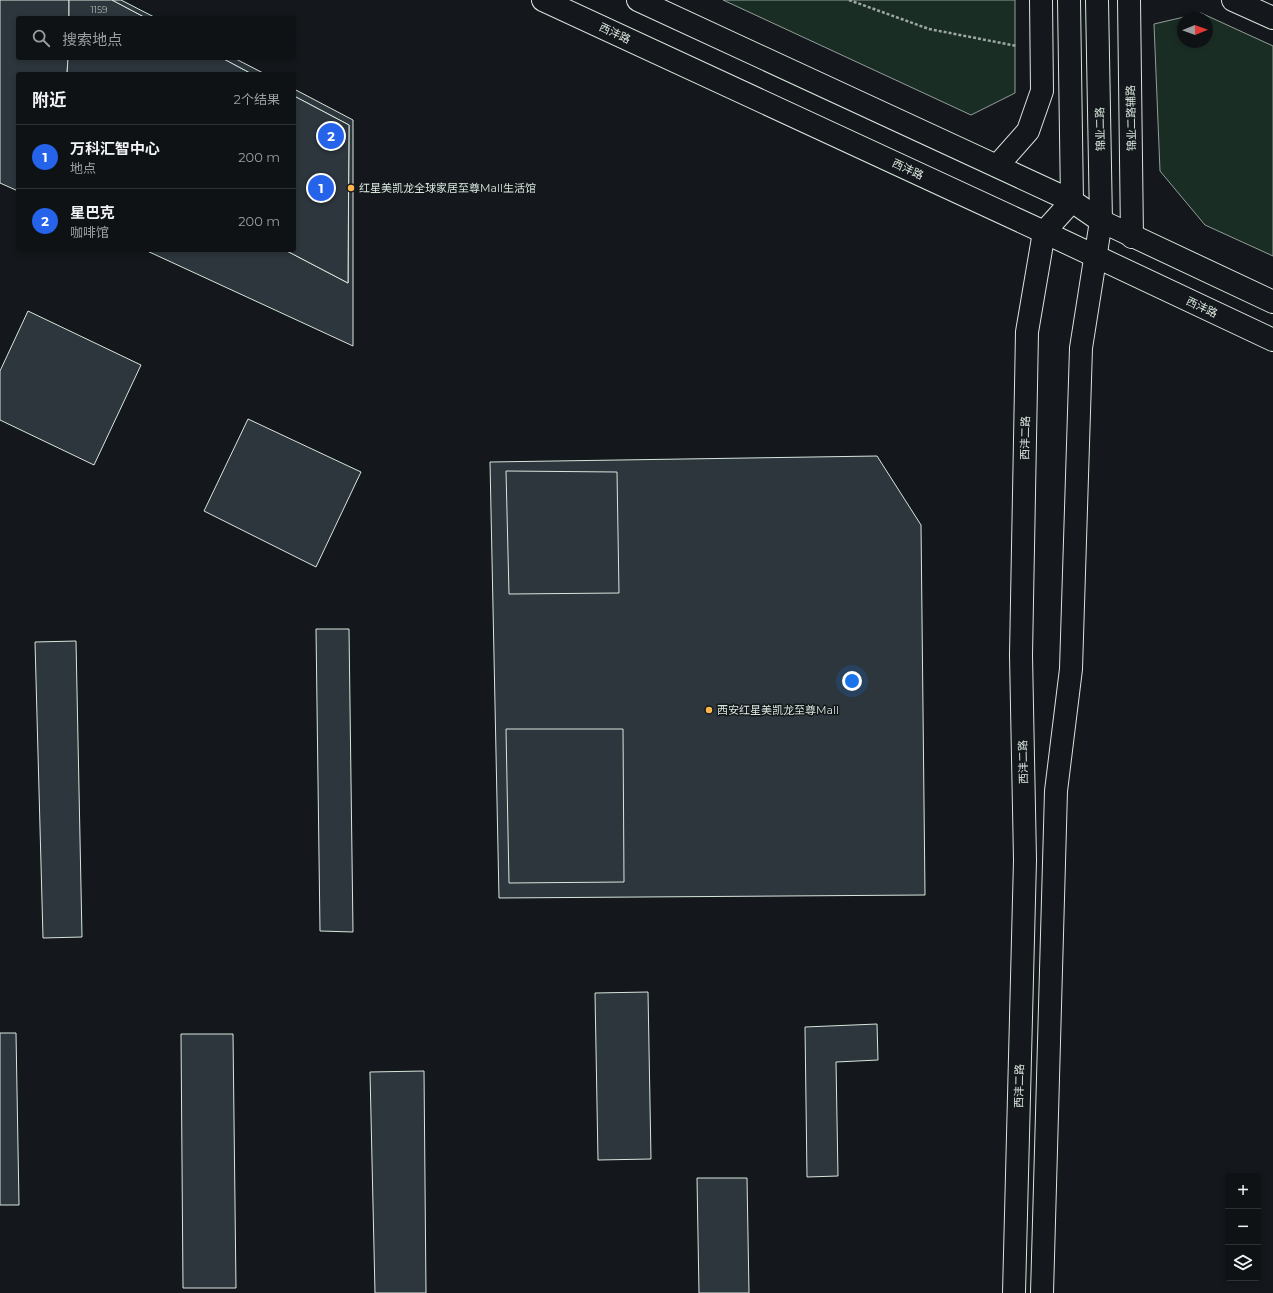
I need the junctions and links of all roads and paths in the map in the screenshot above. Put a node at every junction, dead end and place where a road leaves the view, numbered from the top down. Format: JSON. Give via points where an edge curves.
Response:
{"nodes":[{"id":1,"x":543,"y":0,"type":"edge"},
{"id":2,"x":638,"y":0,"type":"edge"},
{"id":3,"x":849,"y":0,"type":"edge"},
{"id":4,"x":1041,"y":0,"type":"edge"},
{"id":5,"x":1069,"y":0,"type":"edge"},
{"id":6,"x":1097,"y":0,"type":"edge"},
{"id":7,"x":1129,"y":0,"type":"edge"},
{"id":8,"x":1233,"y":0,"type":"edge"},
{"id":9,"x":1273,"y":18,"type":"edge"},
{"id":10,"x":1042,"y":51,"type":"junction"},
{"id":11,"x":997,"y":166,"type":"junction"},
{"id":12,"x":1072,"y":201,"type":"junction"},
{"id":13,"x":1101,"y":221,"type":"junction"},
{"id":14,"x":1044,"y":232,"type":"junction"},
{"id":15,"x":1132,"y":236,"type":"junction"},
{"id":16,"x":1096,"y":257,"type":"junction"},
{"id":17,"x":1273,"y":302,"type":"edge"},
{"id":18,"x":1273,"y":340,"type":"edge"},
{"id":19,"x":1014,"y":1293,"type":"edge"},
{"id":20,"x":1042,"y":1293,"type":"edge"}],
"edges":[{"from":1,"to":14,"type":"main road","name":"西沣路"},
{"from":2,"to":11,"type":"main road"},
{"from":3,"to":10,"type":"path","via":[[929,29]]},
{"from":4,"to":10,"type":"main road"},
{"from":5,"to":12,"type":"main road"},
{"from":6,"to":13,"type":"main road","name":"锦业二路"},
{"from":7,"to":15,"type":"main road","name":"锦业二路辅路"},
{"from":8,"to":9,"type":"main road"},
{"from":10,"to":11,"type":"main road","via":[[1042,91],[1028,131]]},
{"from":11,"to":12,"type":"main road"},
{"from":12,"to":13,"type":"main road"},
{"from":12,"to":14,"type":"main road"},
{"from":13,"to":15,"type":"main road"},
{"from":13,"to":16,"type":"main road","name":"锦业二路"},
{"from":14,"to":16,"type":"main road","name":"西沣路"},
{"from":14,"to":19,"type":"main road","name":"西沣二路","via":[[1027,332],[1021,655],[1025,860]]},
{"from":15,"to":17,"type":"main road"},
{"from":16,"to":18,"type":"main road","name":"西沣路"},
{"from":16,"to":20,"type":"main road","via":[[1081,348],[1071,669],[1056,791]]}]}
